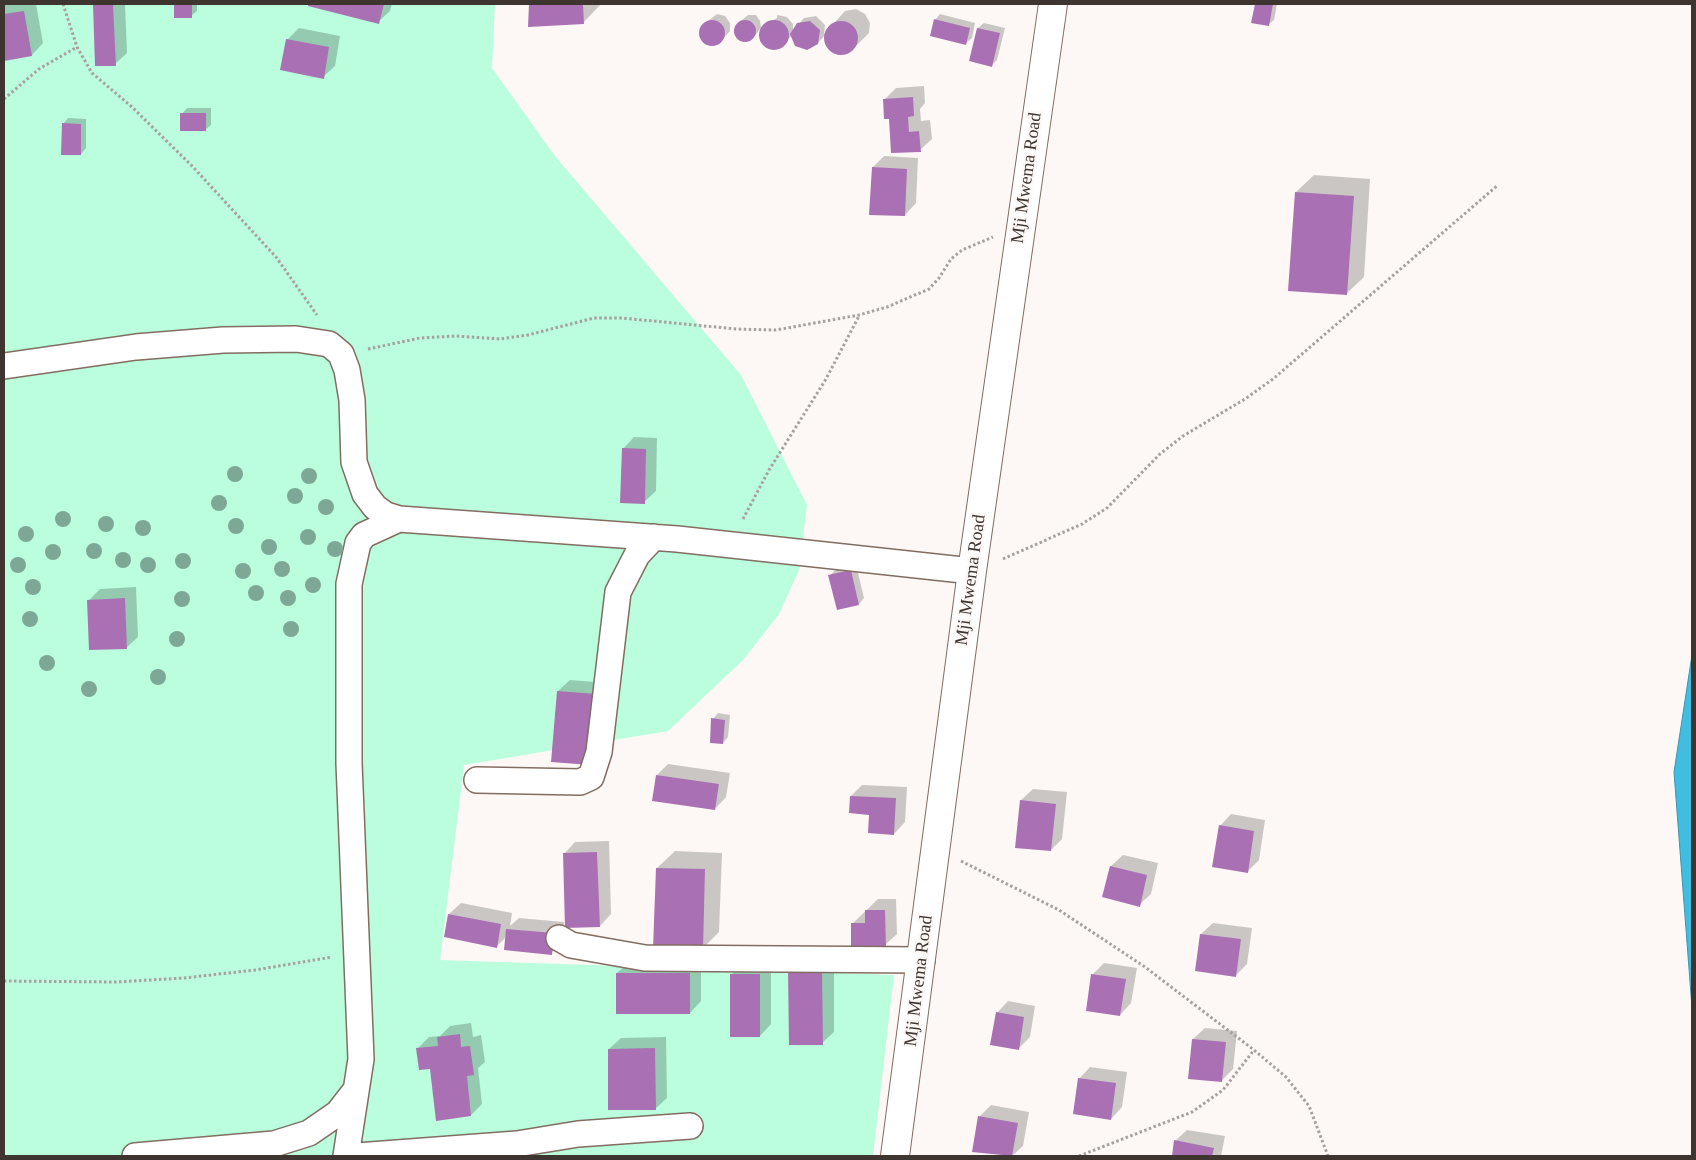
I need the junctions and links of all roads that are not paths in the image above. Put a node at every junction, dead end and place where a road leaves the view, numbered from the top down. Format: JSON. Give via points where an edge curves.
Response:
{"nodes":[{"id":1,"x":1053,"y":4,"type":"edge"},
{"id":2,"x":4,"y":366,"type":"edge"},
{"id":3,"x":399,"y":519,"type":"junction"},
{"id":4,"x":654,"y":537,"type":"junction"},
{"id":5,"x":972,"y":571,"type":"junction"},
{"id":6,"x":477,"y":780,"type":"dead end"},
{"id":7,"x":559,"y":938,"type":"dead end"},
{"id":8,"x":922,"y":960,"type":"junction"},
{"id":9,"x":356,"y":1090,"type":"junction"},
{"id":10,"x":690,"y":1126,"type":"dead end"},
{"id":11,"x":136,"y":1156,"type":"edge"},
{"id":12,"x":346,"y":1156,"type":"edge"},
{"id":13,"x":357,"y":1156,"type":"edge"},
{"id":14,"x":895,"y":1156,"type":"edge"}],
"edges":[{"from":1,"to":5,"type":"main road","name":"Mji Mwema Road"},
{"from":2,"to":3,"type":"street","via":[[136,347],[223,340],[296,338],[335,349],[348,370],[354,462],[364,494],[375,507]]},
{"from":3,"to":4,"type":"street"},
{"from":3,"to":9,"type":"street","via":[[364,535],[358,543],[349,584],[349,764],[361,1059]]},
{"from":4,"to":5,"type":"street"},
{"from":4,"to":6,"type":"street","via":[[637,555],[618,592],[599,752],[591,777],[580,782]]},
{"from":5,"to":8,"type":"main road","name":"Mji Mwema Road"},
{"from":7,"to":8,"type":"street","via":[[572,945],[645,958]]},
{"from":8,"to":14,"type":"main road","name":"Mji Mwema Road"},
{"from":9,"to":11,"type":"street","via":[[338,1113],[309,1132],[274,1144]]},
{"from":9,"to":12,"type":"street"},
{"from":10,"to":13,"type":"street"}]}
